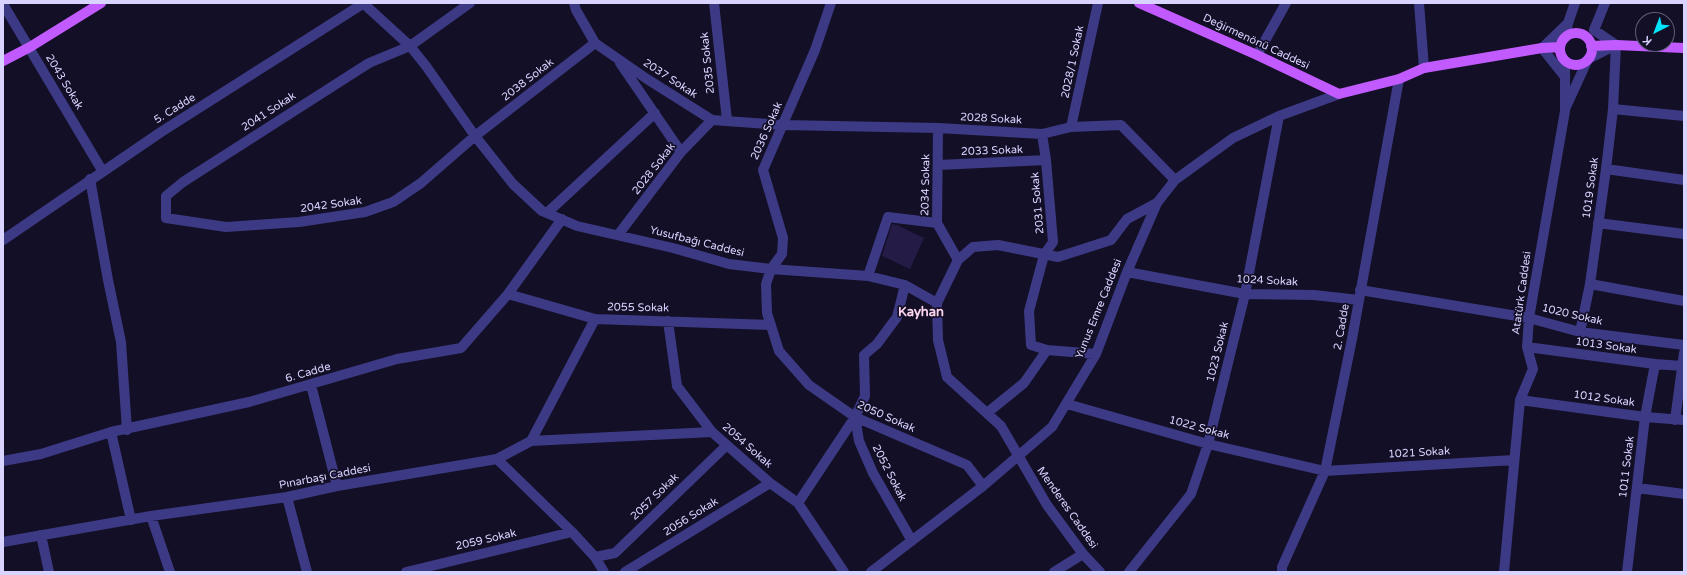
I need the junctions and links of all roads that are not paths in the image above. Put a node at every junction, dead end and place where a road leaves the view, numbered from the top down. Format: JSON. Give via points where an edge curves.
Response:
{"nodes":[{"id":1,"x":101,"y":3,"type":"edge"},
{"id":2,"x":364,"y":3,"type":"edge"},
{"id":3,"x":470,"y":3,"type":"edge"},
{"id":4,"x":574,"y":3,"type":"edge"},
{"id":5,"x":714,"y":3,"type":"edge"},
{"id":6,"x":831,"y":3,"type":"edge"},
{"id":7,"x":1098,"y":3,"type":"edge"},
{"id":8,"x":1139,"y":3,"type":"edge"},
{"id":9,"x":1286,"y":3,"type":"edge"},
{"id":10,"x":1419,"y":3,"type":"edge"},
{"id":11,"x":1574,"y":3,"type":"edge"},
{"id":12,"x":1605,"y":3,"type":"edge"},
{"id":13,"x":3,"y":4,"type":"edge"},
{"id":14,"x":1568,"y":22,"type":"junction"},
{"id":15,"x":1594,"y":30,"type":"junction"},
{"id":16,"x":1565,"y":38,"type":"junction"},
{"id":17,"x":595,"y":43,"type":"junction"},
{"id":18,"x":1616,"y":45,"type":"junction"},
{"id":19,"x":410,"y":46,"type":"junction"},
{"id":20,"x":1591,"y":46,"type":"junction"},
{"id":21,"x":1560,"y":47,"type":"junction"},
{"id":22,"x":30,"y":48,"type":"junction"},
{"id":23,"x":1542,"y":48,"type":"junction"},
{"id":24,"x":1684,"y":48,"type":"edge"},
{"id":25,"x":1257,"y":55,"type":"junction"},
{"id":26,"x":1562,"y":57,"type":"junction"},
{"id":27,"x":616,"y":58,"type":"junction"},
{"id":28,"x":1588,"y":59,"type":"junction"},
{"id":29,"x":3,"y":62,"type":"edge"},
{"id":30,"x":1424,"y":68,"type":"junction"},
{"id":31,"x":1565,"y":77,"type":"junction"},
{"id":32,"x":1399,"y":79,"type":"junction"},
{"id":33,"x":1339,"y":94,"type":"junction"},
{"id":34,"x":1612,"y":110,"type":"junction"},
{"id":35,"x":1565,"y":111,"type":"junction"},
{"id":36,"x":655,"y":113,"type":"junction"},
{"id":37,"x":1279,"y":116,"type":"junction"},
{"id":38,"x":1684,"y":116,"type":"edge"},
{"id":39,"x":712,"y":120,"type":"junction"},
{"id":40,"x":727,"y":120,"type":"junction"},
{"id":41,"x":782,"y":124,"type":"junction"},
{"id":42,"x":1072,"y":126,"type":"junction"},
{"id":43,"x":938,"y":128,"type":"junction"},
{"id":44,"x":1042,"y":134,"type":"junction"},
{"id":45,"x":475,"y":136,"type":"junction"},
{"id":46,"x":682,"y":152,"type":"junction"},
{"id":47,"x":1046,"y":160,"type":"junction"},
{"id":48,"x":938,"y":165,"type":"junction"},
{"id":49,"x":1606,"y":169,"type":"junction"},
{"id":50,"x":103,"y":172,"type":"junction"},
{"id":51,"x":90,"y":180,"type":"junction"},
{"id":52,"x":1176,"y":180,"type":"junction"},
{"id":53,"x":1684,"y":180,"type":"edge"},
{"id":54,"x":1157,"y":203,"type":"junction"},
{"id":55,"x":547,"y":213,"type":"junction"},
{"id":56,"x":166,"y":218,"type":"joint"},
{"id":57,"x":562,"y":219,"type":"junction"},
{"id":58,"x":937,"y":222,"type":"junction"},
{"id":59,"x":1598,"y":223,"type":"junction"},
{"id":60,"x":1684,"y":234,"type":"edge"},
{"id":61,"x":618,"y":235,"type":"junction"},
{"id":62,"x":3,"y":240,"type":"edge"},
{"id":63,"x":1044,"y":255,"type":"junction"},
{"id":64,"x":958,"y":260,"type":"junction"},
{"id":65,"x":771,"y":269,"type":"junction"},
{"id":66,"x":1127,"y":272,"type":"junction"},
{"id":67,"x":868,"y":276,"type":"junction"},
{"id":68,"x":1590,"y":284,"type":"junction"},
{"id":69,"x":905,"y":285,"type":"junction"},
{"id":70,"x":508,"y":294,"type":"junction"},
{"id":71,"x":1245,"y":294,"type":"junction"},
{"id":72,"x":1359,"y":296,"type":"junction"},
{"id":73,"x":1684,"y":301,"type":"edge"},
{"id":74,"x":937,"y":303,"type":"junction"},
{"id":75,"x":1529,"y":318,"type":"junction"},
{"id":76,"x":595,"y":319,"type":"junction"},
{"id":77,"x":668,"y":321,"type":"junction"},
{"id":78,"x":771,"y":325,"type":"junction"},
{"id":79,"x":1580,"y":332,"type":"junction"},
{"id":80,"x":1684,"y":345,"type":"edge"},
{"id":81,"x":1527,"y":347,"type":"junction"},
{"id":82,"x":1047,"y":350,"type":"junction"},
{"id":83,"x":1684,"y":353,"type":"edge"},
{"id":84,"x":1096,"y":354,"type":"junction"},
{"id":85,"x":1654,"y":364,"type":"junction"},
{"id":86,"x":1682,"y":366,"type":"junction"},
{"id":87,"x":311,"y":385,"type":"junction"},
{"id":88,"x":1520,"y":400,"type":"junction"},
{"id":89,"x":1067,"y":404,"type":"junction"},
{"id":90,"x":987,"y":413,"type":"junction"},
{"id":91,"x":855,"y":417,"type":"junction"},
{"id":92,"x":1645,"y":417,"type":"junction"},
{"id":93,"x":1680,"y":420,"type":"edge"},
{"id":94,"x":127,"y":430,"type":"junction"},
{"id":95,"x":111,"y":432,"type":"junction"},
{"id":96,"x":712,"y":432,"type":"junction"},
{"id":97,"x":531,"y":441,"type":"junction"},
{"id":98,"x":1208,"y":444,"type":"junction"},
{"id":99,"x":727,"y":445,"type":"junction"},
{"id":100,"x":1018,"y":457,"type":"junction"},
{"id":101,"x":497,"y":459,"type":"junction"},
{"id":102,"x":1514,"y":460,"type":"junction"},
{"id":103,"x":3,"y":461,"type":"edge"},
{"id":104,"x":1325,"y":471,"type":"junction"},
{"id":105,"x":770,"y":483,"type":"junction"},
{"id":106,"x":337,"y":486,"type":"junction"},
{"id":107,"x":983,"y":486,"type":"junction"},
{"id":108,"x":1637,"y":488,"type":"junction"},
{"id":109,"x":1684,"y":494,"type":"edge"},
{"id":110,"x":287,"y":497,"type":"junction"},
{"id":111,"x":798,"y":503,"type":"junction"},
{"id":112,"x":151,"y":516,"type":"junction"},
{"id":113,"x":131,"y":520,"type":"junction"},
{"id":114,"x":572,"y":532,"type":"junction"},
{"id":115,"x":41,"y":535,"type":"junction"},
{"id":116,"x":912,"y":541,"type":"junction"},
{"id":117,"x":3,"y":542,"type":"edge"},
{"id":118,"x":1083,"y":554,"type":"junction"},
{"id":119,"x":595,"y":557,"type":"junction"},
{"id":120,"x":884,"y":569,"type":"edge"},
{"id":121,"x":49,"y":572,"type":"edge"},
{"id":122,"x":170,"y":572,"type":"edge"},
{"id":123,"x":307,"y":572,"type":"edge"},
{"id":124,"x":406,"y":572,"type":"edge"},
{"id":125,"x":604,"y":572,"type":"edge"},
{"id":126,"x":625,"y":572,"type":"edge"},
{"id":127,"x":844,"y":572,"type":"edge"},
{"id":128,"x":871,"y":572,"type":"edge"},
{"id":129,"x":1054,"y":572,"type":"edge"},
{"id":130,"x":1100,"y":572,"type":"edge"},
{"id":131,"x":1129,"y":572,"type":"edge"},
{"id":132,"x":1282,"y":572,"type":"edge"},
{"id":133,"x":1504,"y":572,"type":"edge"},
{"id":134,"x":1627,"y":572,"type":"edge"}],
"edges":[{"from":1,"to":22,"type":"main road"},
{"from":2,"to":19,"type":"street","name":"Yusufbağı Caddesi"},
{"from":2,"to":50,"type":"street","name":"5. Cadde","via":[[161,132]]},
{"from":3,"to":19,"type":"street"},
{"from":4,"to":17,"type":"street","name":"2037 Sokak"},
{"from":5,"to":40,"type":"street","name":"2035 Sokak"},
{"from":6,"to":41,"type":"street","name":"2036 Sokak","via":[[815,50]]},
{"from":7,"to":42,"type":"street","name":"2028/1 Sokak"},
{"from":8,"to":25,"type":"main road","name":"Değirmenönü Caddesi"},
{"from":9,"to":25,"type":"street"},
{"from":10,"to":30,"type":"street"},
{"from":11,"to":14,"type":"street"},
{"from":12,"to":15,"type":"street"},
{"from":13,"to":22,"type":"street","name":"2043 Sokak"},
{"from":14,"to":16,"type":"street"},
{"from":14,"to":23,"type":"street"},
{"from":15,"to":18,"type":"street"},
{"from":15,"to":20,"type":"street"},
{"from":16,"to":20,"type":"main road","via":[[1574,33],[1579,34],[1588,39]]},
{"from":16,"to":21,"type":"main road"},
{"from":17,"to":27,"type":"street","name":"2037 Sokak"},
{"from":17,"to":45,"type":"street","name":"2038 Sokak"},
{"from":18,"to":20,"type":"main road"},
{"from":18,"to":24,"type":"main road"},
{"from":18,"to":28,"type":"street"},
{"from":18,"to":34,"type":"street","name":"1019 Sokak"},
{"from":19,"to":45,"type":"street","name":"Yusufbağı Caddesi"},
{"from":19,"to":56,"type":"street","name":"2041 Sokak","via":[[369,63],[183,182],[166,196]]},
{"from":20,"to":28,"type":"main road"},
{"from":21,"to":23,"type":"main road"},
{"from":21,"to":26,"type":"main road"},
{"from":22,"to":29,"type":"main road"},
{"from":22,"to":50,"type":"street","name":"2043 Sokak"},
{"from":23,"to":30,"type":"main road"},
{"from":23,"to":31,"type":"street"},
{"from":25,"to":33,"type":"main road","name":"Değirmenönü Caddesi"},
{"from":26,"to":28,"type":"main road","via":[[1570,64],[1576,65]]},
{"from":26,"to":31,"type":"street"},
{"from":27,"to":36,"type":"street"},
{"from":27,"to":39,"type":"street","name":"2037 Sokak"},
{"from":28,"to":35,"type":"street"},
{"from":30,"to":32,"type":"main road"},
{"from":31,"to":35,"type":"street"},
{"from":32,"to":33,"type":"main road"},
{"from":32,"to":72,"type":"street","name":"2. Cadde"},
{"from":33,"to":37,"type":"street","name":"Yunus Emre Caddesi"},
{"from":34,"to":38,"type":"street"},
{"from":34,"to":49,"type":"street","name":"1019 Sokak"},
{"from":35,"to":75,"type":"street","name":"Atatürk Caddesi"},
{"from":36,"to":46,"type":"street"},
{"from":36,"to":55,"type":"street"},
{"from":37,"to":52,"type":"street","name":"Yunus Emre Caddesi","via":[[1233,138]]},
{"from":37,"to":71,"type":"street","name":"1023 Sokak"},
{"from":39,"to":40,"type":"street"},
{"from":39,"to":46,"type":"street","name":"2028 Sokak"},
{"from":40,"to":41,"type":"street"},
{"from":41,"to":43,"type":"street","name":"2028 Sokak"},
{"from":41,"to":65,"type":"street","name":"2036 Sokak","via":[[763,170],[783,238],[782,254]]},
{"from":42,"to":44,"type":"street","name":"2028 Sokak"},
{"from":42,"to":52,"type":"street","name":"2028 Sokak","via":[[1121,125]]},
{"from":43,"to":44,"type":"street","name":"2028 Sokak"},
{"from":43,"to":48,"type":"street","name":"2034 Sokak"},
{"from":44,"to":47,"type":"street","name":"2031 Sokak"},
{"from":45,"to":55,"type":"street","name":"Yusufbağı Caddesi","via":[[513,184]]},
{"from":45,"to":56,"type":"street","name":"2042 Sokak","via":[[421,183],[393,202],[365,212],[299,222],[226,228]]},
{"from":46,"to":61,"type":"street","name":"2028 Sokak"},
{"from":47,"to":48,"type":"street","name":"2033 Sokak"},
{"from":47,"to":63,"type":"street","name":"2031 Sokak","via":[[1053,242]]},
{"from":48,"to":58,"type":"street","name":"2034 Sokak"},
{"from":49,"to":53,"type":"street"},
{"from":49,"to":59,"type":"street","name":"1019 Sokak"},
{"from":50,"to":51,"type":"street","name":"5. Cadde"},
{"from":51,"to":62,"type":"street","name":"5. Cadde"},
{"from":51,"to":94,"type":"street","via":[[121,342]]},
{"from":52,"to":54,"type":"street","name":"Yunus Emre Caddesi"},
{"from":54,"to":63,"type":"street","via":[[1127,219],[1111,240],[1058,257]]},
{"from":54,"to":66,"type":"street","name":"Yunus Emre Caddesi"},
{"from":55,"to":57,"type":"street","name":"Yusufbağı Caddesi"},
{"from":57,"to":61,"type":"street","name":"Yusufbağı Caddesi","via":[[577,226]]},
{"from":57,"to":70,"type":"street","name":"6. Cadde"},
{"from":58,"to":64,"type":"street","name":"2034 Sokak"},
{"from":58,"to":67,"type":"street","via":[[888,217]]},
{"from":59,"to":60,"type":"street"},
{"from":59,"to":68,"type":"street","name":"1019 Sokak"},
{"from":61,"to":65,"type":"street","name":"Yusufbağı Caddesi","via":[[729,264]]},
{"from":63,"to":64,"type":"street","via":[[998,245],[973,247]]},
{"from":63,"to":82,"type":"street","name":"2031 Sokak","via":[[1029,311],[1031,345]]},
{"from":64,"to":74,"type":"street"},
{"from":65,"to":67,"type":"street","name":"Yusufbağı Caddesi"},
{"from":65,"to":78,"type":"street","name":"2050 Sokak","via":[[766,284],[767,313]]},
{"from":66,"to":71,"type":"street","name":"1024 Sokak"},
{"from":66,"to":84,"type":"street","name":"Yunus Emre Caddesi"},
{"from":67,"to":69,"type":"street","name":"Yusufbağı Caddesi"},
{"from":68,"to":73,"type":"street"},
{"from":68,"to":79,"type":"street","name":"1019 Sokak"},
{"from":69,"to":74,"type":"street","name":"Yusufbağı Caddesi"},
{"from":69,"to":91,"type":"street","via":[[897,317],[877,344],[864,355],[865,396]]},
{"from":70,"to":76,"type":"street","name":"2055 Sokak"},
{"from":70,"to":87,"type":"street","name":"6. Cadde","via":[[461,348],[397,359]]},
{"from":71,"to":72,"type":"street","name":"1024 Sokak"},
{"from":71,"to":98,"type":"street","name":"1023 Sokak"},
{"from":72,"to":75,"type":"street","name":"1020 Sokak"},
{"from":72,"to":104,"type":"street","name":"2. Cadde"},
{"from":74,"to":90,"type":"street","via":[[938,340],[947,377]]},
{"from":75,"to":79,"type":"street","name":"1020 Sokak"},
{"from":75,"to":81,"type":"street","name":"Atatürk Caddesi"},
{"from":76,"to":77,"type":"street","name":"2055 Sokak"},
{"from":76,"to":97,"type":"street"},
{"from":77,"to":78,"type":"street","name":"2055 Sokak"},
{"from":77,"to":96,"type":"street","name":"2054 Sokak","via":[[677,386]]},
{"from":78,"to":91,"type":"street","name":"2050 Sokak","via":[[779,351],[809,385]]},
{"from":79,"to":80,"type":"street","name":"1020 Sokak"},
{"from":81,"to":85,"type":"street","name":"1013 Sokak"},
{"from":81,"to":88,"type":"street","name":"Atatürk Caddesi","via":[[1533,369]]},
{"from":82,"to":84,"type":"street","name":"2031 Sokak"},
{"from":82,"to":90,"type":"street","via":[[1024,383]]},
{"from":83,"to":86,"type":"street"},
{"from":84,"to":89,"type":"street","name":"Yunus Emre Caddesi"},
{"from":85,"to":86,"type":"street","name":"1013 Sokak"},
{"from":85,"to":92,"type":"street","name":"1011 Sokak"},
{"from":86,"to":93,"type":"street"},
{"from":87,"to":94,"type":"street","name":"6. Cadde"},
{"from":87,"to":106,"type":"street"},
{"from":88,"to":92,"type":"street","name":"1012 Sokak"},
{"from":88,"to":102,"type":"street","name":"Atatürk Caddesi"},
{"from":89,"to":98,"type":"street","name":"1022 Sokak"},
{"from":89,"to":100,"type":"street","name":"Yunus Emre Caddesi","via":[[1052,427]]},
{"from":90,"to":100,"type":"street","via":[[1001,426]]},
{"from":91,"to":107,"type":"street","name":"2050 Sokak","via":[[967,465]]},
{"from":91,"to":111,"type":"street"},
{"from":91,"to":116,"type":"street","name":"2052 Sokak","via":[[859,441],[873,474]]},
{"from":92,"to":93,"type":"street","name":"1012 Sokak"},
{"from":92,"to":108,"type":"street","name":"1011 Sokak"},
{"from":94,"to":95,"type":"street","name":"6. Cadde"},
{"from":95,"to":103,"type":"street","name":"6. Cadde","via":[[41,454]]},
{"from":95,"to":113,"type":"street"},
{"from":96,"to":97,"type":"street"},
{"from":96,"to":99,"type":"street","name":"2054 Sokak"},
{"from":97,"to":101,"type":"street","name":"Pınarbaşı Caddesi"},
{"from":98,"to":104,"type":"street","name":"1022 Sokak"},
{"from":98,"to":131,"type":"street","name":"1023 Sokak","via":[[1191,494]]},
{"from":99,"to":105,"type":"street","name":"2054 Sokak"},
{"from":99,"to":119,"type":"street","name":"2057 Sokak","via":[[615,553]]},
{"from":100,"to":107,"type":"street","name":"Yunus Emre Caddesi"},
{"from":100,"to":118,"type":"street","name":"Menderes Caddesi","via":[[1047,505]]},
{"from":101,"to":106,"type":"street","name":"Pınarbaşı Caddesi"},
{"from":101,"to":114,"type":"street"},
{"from":102,"to":104,"type":"street","name":"1021 Sokak"},
{"from":102,"to":133,"type":"street","name":"Atatürk Caddesi"},
{"from":104,"to":132,"type":"street","name":"2. Cadde"},
{"from":105,"to":111,"type":"street","name":"2054 Sokak"},
{"from":105,"to":126,"type":"street","name":"2056 Sokak"},
{"from":106,"to":110,"type":"street","name":"Pınarbaşı Caddesi"},
{"from":107,"to":116,"type":"street","name":"Yunus Emre Caddesi"},
{"from":108,"to":109,"type":"street"},
{"from":108,"to":134,"type":"street","name":"1011 Sokak"},
{"from":110,"to":112,"type":"street","name":"Pınarbaşı Caddesi"},
{"from":110,"to":123,"type":"street"},
{"from":111,"to":127,"type":"street","name":"2054 Sokak"},
{"from":112,"to":113,"type":"street","name":"Pınarbaşı Caddesi"},
{"from":112,"to":122,"type":"street"},
{"from":113,"to":115,"type":"street","name":"Pınarbaşı Caddesi"},
{"from":114,"to":119,"type":"street"},
{"from":114,"to":124,"type":"street","name":"2059 Sokak"},
{"from":115,"to":117,"type":"street","name":"Pınarbaşı Caddesi"},
{"from":115,"to":121,"type":"street"},
{"from":116,"to":120,"type":"street","name":"Yunus Emre Caddesi"},
{"from":118,"to":129,"type":"street"},
{"from":118,"to":130,"type":"street","name":"Menderes Caddesi"},
{"from":119,"to":125,"type":"street"},
{"from":120,"to":128,"type":"street","name":"Yunus Emre Caddesi"}]}
